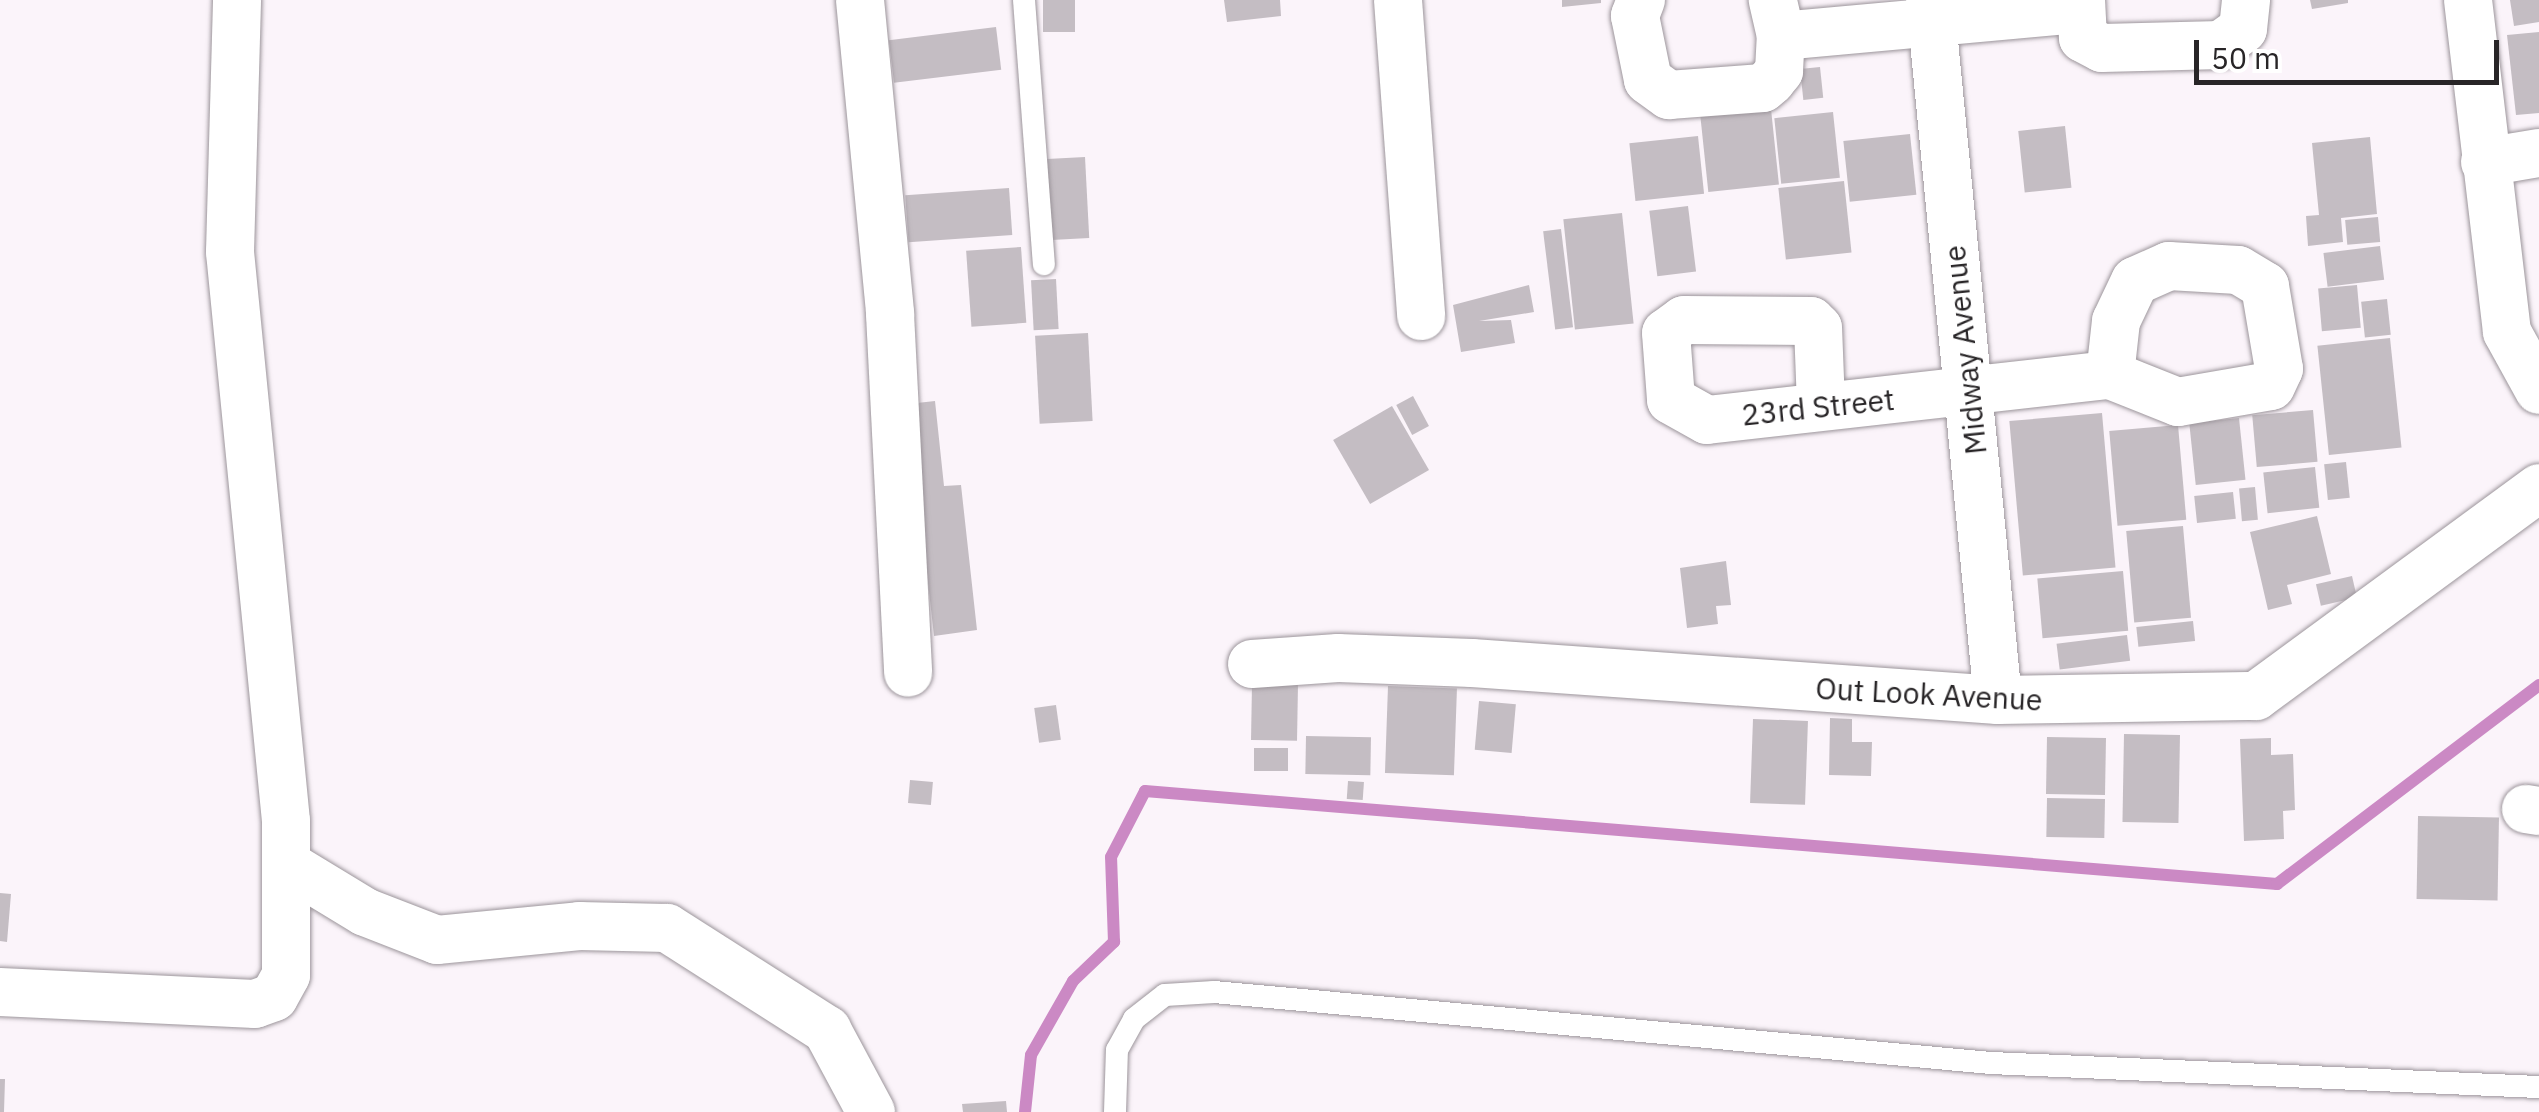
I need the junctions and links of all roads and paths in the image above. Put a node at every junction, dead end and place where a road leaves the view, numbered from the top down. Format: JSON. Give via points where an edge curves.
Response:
{"nodes":[{"id":1,"x":237,"y":0,"type":"edge"},
{"id":2,"x":860,"y":0,"type":"edge"},
{"id":3,"x":1024,"y":0,"type":"edge"},
{"id":4,"x":1398,"y":0,"type":"edge"},
{"id":5,"x":1641,"y":0,"type":"edge"},
{"id":6,"x":2246,"y":0,"type":"edge"},
{"id":7,"x":2468,"y":0,"type":"edge"},
{"id":8,"x":2081,"y":5,"type":"edge"},
{"id":9,"x":1931,"y":10,"type":"edge"},
{"id":10,"x":1777,"y":18,"type":"edge"},
{"id":11,"x":2539,"y":153,"type":"edge"},
{"id":12,"x":2485,"y":162,"type":"junction"},
{"id":13,"x":1044,"y":264,"type":"dead end"},
{"id":14,"x":1421,"y":316,"type":"dead end"},
{"id":15,"x":2110,"y":375,"type":"junction"},
{"id":16,"x":2539,"y":390,"type":"edge"},
{"id":17,"x":1970,"y":392,"type":"junction"},
{"id":18,"x":1821,"y":405,"type":"junction"},
{"id":19,"x":2539,"y":488,"type":"edge"},
{"id":20,"x":1252,"y":664,"type":"dead end"},
{"id":21,"x":908,"y":674,"type":"dead end"},
{"id":22,"x":1998,"y":700,"type":"junction"},
{"id":23,"x":286,"y":864,"type":"junction"},
{"id":24,"x":0,"y":992,"type":"edge"},
{"id":25,"x":2539,"y":1087,"type":"edge"},
{"id":26,"x":871,"y":1112,"type":"edge"},
{"id":27,"x":1115,"y":1112,"type":"edge"}],
"edges":[{"from":1,"to":23,"type":"street","via":[[230,252]]},
{"from":2,"to":21,"type":"street","via":[[890,314]]},
{"from":3,"to":13,"type":"lane"},
{"from":4,"to":14,"type":"street"},
{"from":5,"to":10,"type":"street","via":[[1635,16],[1648,80],[1669,95],[1763,88],[1779,71]]},
{"from":6,"to":8,"type":"street","via":[[2244,29],[2221,45],[2092,46],[2083,38]]},
{"from":7,"to":12,"type":"street"},
{"from":8,"to":9,"type":"street"},
{"from":9,"to":10,"type":"street"},
{"from":9,"to":17,"type":"street","name":"Midway Avenue"},
{"from":11,"to":12,"type":"street"},
{"from":12,"to":16,"type":"street","via":[[2507,332]]},
{"from":15,"to":15,"type":"street","via":[[2178,402],[2270,386],[2279,369],[2265,286],[2238,270],[2169,266],[2135,281],[2116,321]]},
{"from":15,"to":17,"type":"street","name":"23rd Street"},
{"from":17,"to":18,"type":"street","name":"23rd Street"},
{"from":17,"to":22,"type":"street","name":"Midway Avenue"},
{"from":18,"to":18,"type":"street","name":"23rd Street","via":[[1707,420],[1671,400],[1666,333],[1684,320],[1801,318],[1818,328]]},
{"from":19,"to":22,"type":"street","name":"Out Look Avenue","via":[[2256,696]]},
{"from":20,"to":22,"type":"street","name":"Out Look Avenue","via":[[1338,658],[1472,662]]},
{"from":23,"to":24,"type":"street","via":[[286,975],[274,998],[228,1004]]},
{"from":23,"to":26,"type":"street","via":[[366,912],[436,940],[580,926],[667,928],[827,1030],[846,1054]]},
{"from":25,"to":27,"type":"lane","via":[[1991,1063],[1214,992],[1165,994],[1134,1019],[1118,1050]]}]}
